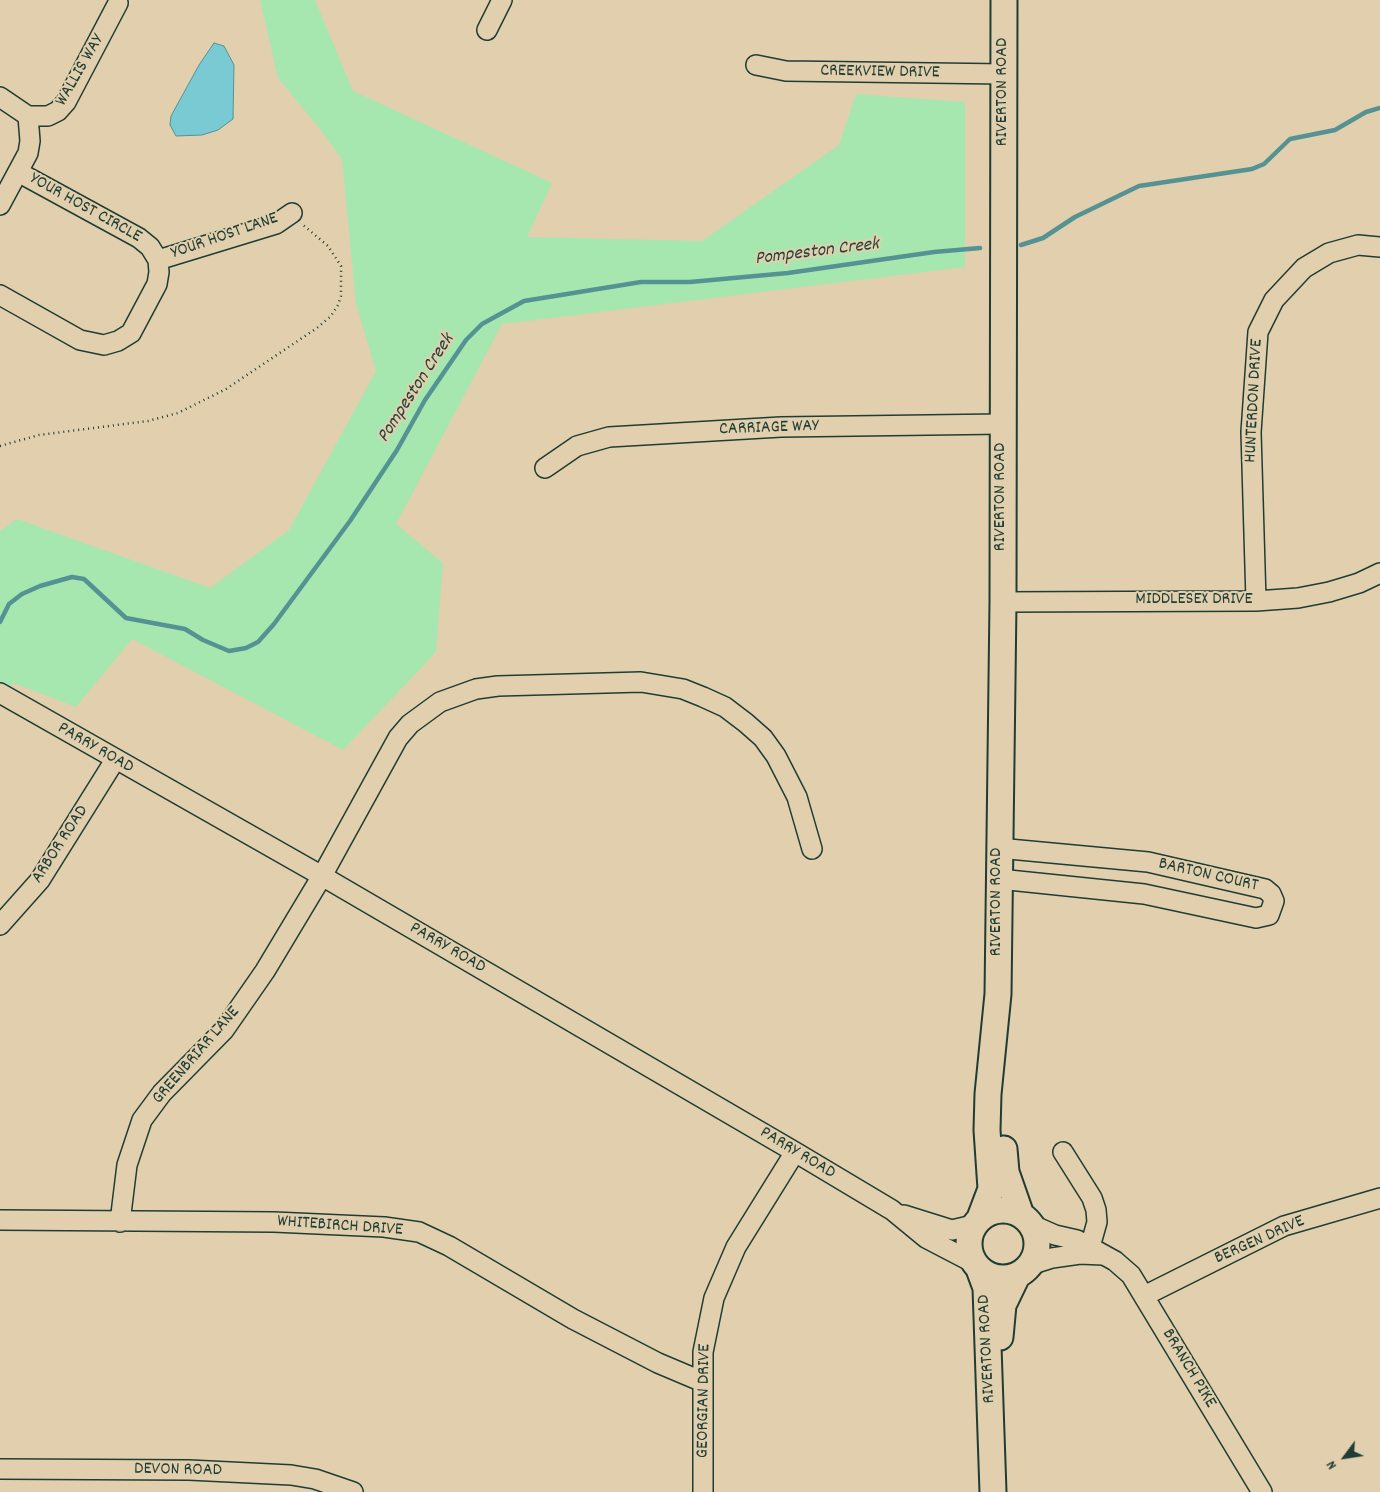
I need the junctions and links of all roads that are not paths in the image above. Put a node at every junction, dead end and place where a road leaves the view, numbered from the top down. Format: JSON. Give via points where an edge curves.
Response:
{"nodes":[{"id":1,"x":502,"y":0,"type":"edge"},
{"id":2,"x":1004,"y":0,"type":"edge"},
{"id":3,"x":118,"y":3,"type":"dead end"},
{"id":4,"x":487,"y":30,"type":"dead end"},
{"id":5,"x":756,"y":65,"type":"dead end"},
{"id":6,"x":1004,"y":74,"type":"junction"},
{"id":7,"x":0,"y":98,"type":"edge"},
{"id":8,"x":28,"y":116,"type":"junction"},
{"id":9,"x":18,"y":172,"type":"junction"},
{"id":10,"x":0,"y":205,"type":"edge"},
{"id":11,"x":292,"y":213,"type":"road end"},
{"id":12,"x":1380,"y":247,"type":"edge"},
{"id":13,"x":158,"y":260,"type":"junction"},
{"id":14,"x":0,"y":295,"type":"edge"},
{"id":15,"x":1002,"y":424,"type":"junction"},
{"id":16,"x":545,"y":468,"type":"dead end"},
{"id":17,"x":1380,"y":573,"type":"edge"},
{"id":18,"x":1256,"y":601,"type":"junction"},
{"id":19,"x":1003,"y":602,"type":"junction"},
{"id":20,"x":0,"y":693,"type":"edge"},
{"id":21,"x":115,"y":760,"type":"junction"},
{"id":22,"x":998,"y":848,"type":"junction"},
{"id":23,"x":812,"y":849,"type":"dead end"},
{"id":24,"x":1148,"y":862,"type":"junction"},
{"id":25,"x":322,"y":876,"type":"junction"},
{"id":26,"x":999,"y":879,"type":"junction"},
{"id":27,"x":1144,"y":894,"type":"junction"},
{"id":28,"x":0,"y":925,"type":"edge"},
{"id":29,"x":998,"y":994,"type":"junction"},
{"id":30,"x":795,"y":1152,"type":"junction"},
{"id":31,"x":1063,"y":1152,"type":"dead end"},
{"id":32,"x":1380,"y":1198,"type":"edge"},
{"id":33,"x":892,"y":1210,"type":"junction"},
{"id":34,"x":1025,"y":1219,"type":"junction"},
{"id":35,"x":0,"y":1220,"type":"edge"},
{"id":36,"x":120,"y":1222,"type":"junction"},
{"id":37,"x":977,"y":1222,"type":"junction"},
{"id":38,"x":1097,"y":1251,"type":"junction"},
{"id":39,"x":976,"y":1266,"type":"junction"},
{"id":40,"x":1023,"y":1270,"type":"junction"},
{"id":41,"x":1144,"y":1296,"type":"junction"},
{"id":42,"x":703,"y":1382,"type":"junction"},
{"id":43,"x":992,"y":1429,"type":"junction"},
{"id":44,"x":0,"y":1469,"type":"edge"},
{"id":45,"x":353,"y":1492,"type":"edge"},
{"id":46,"x":703,"y":1492,"type":"edge"},
{"id":47,"x":993,"y":1492,"type":"edge"},
{"id":48,"x":1262,"y":1492,"type":"edge"}],
"edges":[{"from":1,"to":4,"type":"street"},
{"from":2,"to":6,"type":"main road","name":"RIVERTON ROAD"},
{"from":3,"to":8,"type":"street","name":"WALLIS WAY","via":[[66,102],[48,116]]},
{"from":5,"to":6,"type":"street","name":"CREEKVIEW DRIVE","via":[[786,71]]},
{"from":6,"to":15,"type":"main road","name":"RIVERTON ROAD"},
{"from":7,"to":8,"type":"street"},
{"from":8,"to":9,"type":"street","via":[[28,153]]},
{"from":9,"to":10,"type":"street"},
{"from":9,"to":13,"type":"street","name":"YOUR HOST CIRCLE","via":[[139,238]]},
{"from":11,"to":13,"type":"street","name":"YOUR HOST LANE","via":[[276,224]]},
{"from":12,"to":18,"type":"street","name":"HUNTERDON DRIVE","via":[[1358,245],[1329,253],[1304,268],[1274,300],[1258,332],[1251,432]]},
{"from":13,"to":14,"type":"street","name":"YOUR HOST CIRCLE","via":[[157,284],[131,333],[104,345],[80,340]]},
{"from":15,"to":16,"type":"street","name":"CARRIAGE WAY","via":[[781,427],[609,436],[577,446]]},
{"from":15,"to":19,"type":"main road","name":"RIVERTON ROAD"},
{"from":17,"to":18,"type":"street","name":"MIDDLESEX DRIVE","via":[[1329,592]]},
{"from":18,"to":19,"type":"street","name":"MIDDLESEX DRIVE"},
{"from":19,"to":22,"type":"main road","name":"RIVERTON ROAD"},
{"from":20,"to":21,"type":"street","name":"PARRY ROAD"},
{"from":21,"to":25,"type":"street","name":"PARRY ROAD"},
{"from":21,"to":28,"type":"street","name":"ARBOR ROAD","via":[[40,880]]},
{"from":22,"to":24,"type":"street","name":"BARTON COURT"},
{"from":22,"to":26,"type":"main road","name":"RIVERTON ROAD"},
{"from":23,"to":25,"type":"street","name":"GREENBRIAR LANE","via":[[797,797],[776,756],[763,738],[725,707],[683,689],[641,682],[498,686],[440,702],[410,724],[398,738]]},
{"from":24,"to":27,"type":"street"},
{"from":24,"to":27,"type":"street","name":"BARTON COURT","via":[[1265,889],[1274,901],[1269,915],[1256,918]]},
{"from":25,"to":30,"type":"street","name":"PARRY ROAD"},
{"from":25,"to":36,"type":"street","name":"GREENBRIAR LANE","via":[[265,971],[224,1030],[162,1093],[142,1120],[127,1165]]},
{"from":26,"to":27,"type":"street","name":"BARTON COURT"},
{"from":26,"to":29,"type":"main road","name":"RIVERTON ROAD"},
{"from":29,"to":34,"type":"main road","name":"RIVERTON ROAD","via":[[1006,1172]]},
{"from":29,"to":37,"type":"main road","name":"RIVERTON ROAD","via":[[988,1094],[991,1189]]},
{"from":30,"to":33,"type":"street","name":"PARRY ROAD"},
{"from":30,"to":42,"type":"street","name":"GEORGIAN DRIVE","via":[[736,1247],[714,1298],[703,1352]]},
{"from":31,"to":38,"type":"street","via":[[1092,1198],[1096,1210]]},
{"from":32,"to":41,"type":"street","name":"BERGEN DRIVE","via":[[1284,1226]]},
{"from":33,"to":37,"type":"street","name":"PARRY ROAD","via":[[952,1230]]},
{"from":33,"to":39,"type":"street","name":"PARRY ROAD","via":[[926,1238]]},
{"from":34,"to":37,"type":"main road","via":[[1000,1209],[991,1211]]},
{"from":34,"to":38,"type":"street","name":"BRANCH PIKE"},
{"from":34,"to":40,"type":"main road","via":[[1036,1237],[1037,1246]]},
{"from":35,"to":36,"type":"street","name":"WHITEBIRCH DRIVE"},
{"from":36,"to":42,"type":"street","name":"WHITEBIRCH DRIVE","via":[[274,1222],[384,1227],[419,1232],[450,1246],[573,1319],[658,1363]]},
{"from":37,"to":39,"type":"main road","via":[[968,1240],[968,1250]]},
{"from":38,"to":40,"type":"street","via":[[1052,1258]]},
{"from":38,"to":41,"type":"street","name":"BRANCH PIKE","via":[[1131,1275]]},
{"from":39,"to":40,"type":"main road","via":[[988,1276],[999,1278]]},
{"from":39,"to":43,"type":"main road","name":"RIVERTON ROAD","via":[[986,1288]]},
{"from":40,"to":43,"type":"main road","name":"RIVERTON ROAD","via":[[1003,1305]]},
{"from":41,"to":48,"type":"street","name":"BRANCH PIKE"},
{"from":42,"to":46,"type":"street","name":"GEORGIAN DRIVE"},
{"from":43,"to":47,"type":"main road","name":"RIVERTON ROAD"},
{"from":44,"to":45,"type":"street","name":"DEVON ROAD","via":[[189,1470],[291,1475],[316,1479]]}]}
